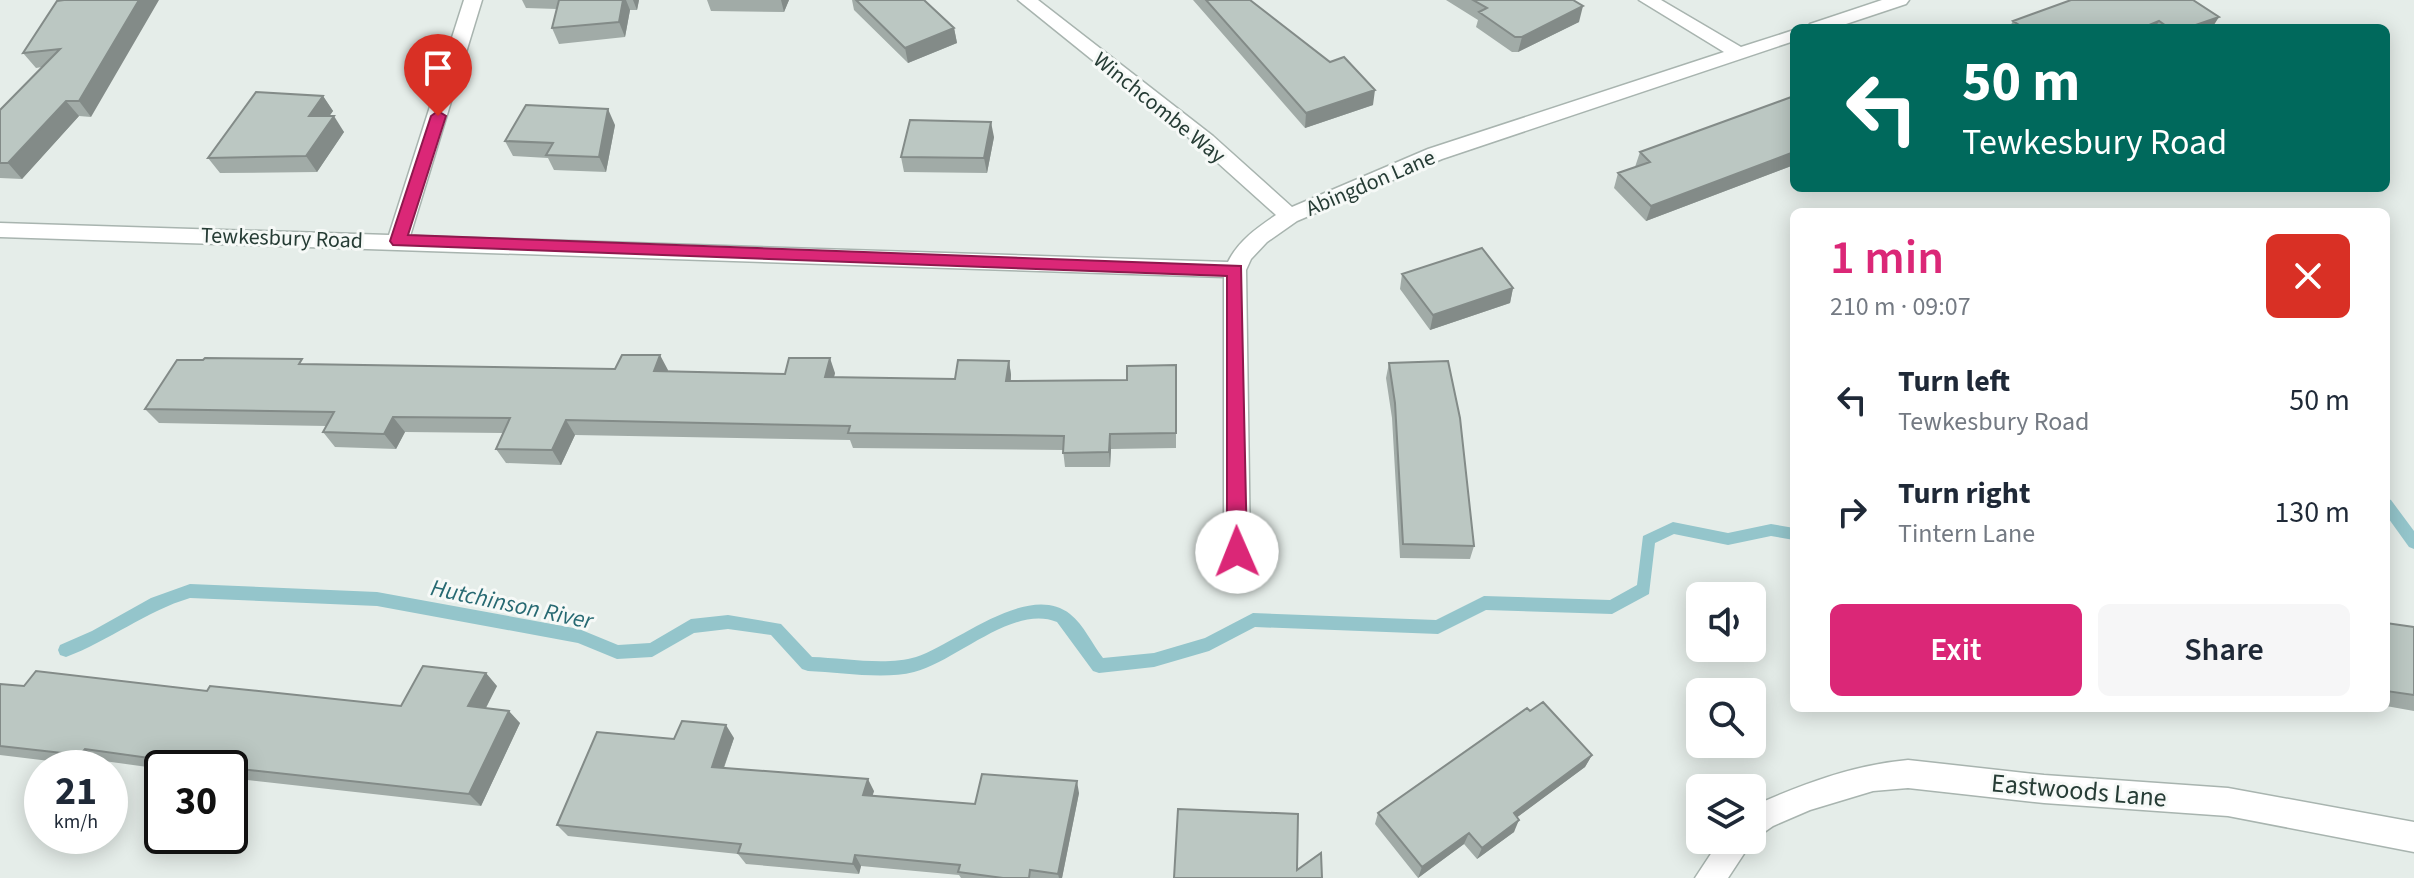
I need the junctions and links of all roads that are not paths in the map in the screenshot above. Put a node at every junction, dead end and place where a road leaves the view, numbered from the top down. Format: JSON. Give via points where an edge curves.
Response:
{"nodes":[{"id":1,"x":473,"y":0,"type":"edge"},
{"id":2,"x":1027,"y":0,"type":"edge"},
{"id":3,"x":1648,"y":0,"type":"edge"},
{"id":4,"x":1900,"y":0,"type":"edge"},
{"id":5,"x":1828,"y":24,"type":"edge"},
{"id":6,"x":1790,"y":36,"type":"edge"},
{"id":7,"x":1740,"y":54,"type":"junction"},
{"id":8,"x":1290,"y":216,"type":"junction"},
{"id":9,"x":0,"y":230,"type":"edge"},
{"id":10,"x":398,"y":241,"type":"junction"},
{"id":11,"x":1235,"y":270,"type":"junction"},
{"id":12,"x":1237,"y":552,"type":"dead end"},
{"id":13,"x":1766,"y":815,"type":"edge"},
{"id":14,"x":2414,"y":837,"type":"edge"},
{"id":15,"x":1728,"y":854,"type":"edge"},
{"id":16,"x":1710,"y":878,"type":"edge"}],
"edges":[{"from":1,"to":10,"type":"street"},
{"from":2,"to":8,"type":"street","name":"Winchcombe Way","via":[[1206,141]]},
{"from":3,"to":7,"type":"street"},
{"from":4,"to":5,"type":"street"},
{"from":6,"to":7,"type":"street","name":"Abingdon Lane"},
{"from":7,"to":8,"type":"street","name":"Abingdon Lane","via":[[1435,154]]},
{"from":8,"to":11,"type":"street","name":"Abingdon Lane","via":[[1260,237]]},
{"from":9,"to":10,"type":"street","name":"Tewkesbury Road"},
{"from":10,"to":11,"type":"street","name":"Tewkesbury Road"},
{"from":11,"to":12,"type":"street"},
{"from":13,"to":14,"type":"street","name":"Eastwoods Lane","via":[[1873,777],[1908,774],[2228,802]]},
{"from":15,"to":16,"type":"street"}]}
